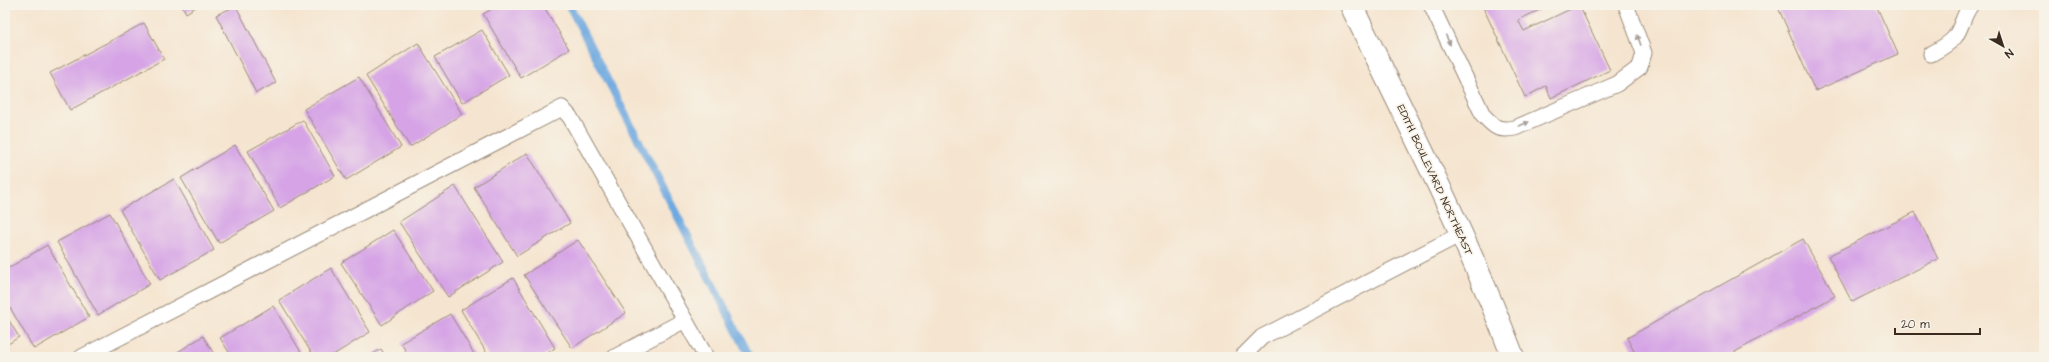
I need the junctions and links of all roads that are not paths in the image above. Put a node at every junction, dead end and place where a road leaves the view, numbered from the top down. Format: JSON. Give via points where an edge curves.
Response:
{"nodes":[{"id":1,"x":1351,"y":5,"type":"edge"},
{"id":2,"x":1431,"y":5,"type":"edge"},
{"id":3,"x":1626,"y":5,"type":"edge"},
{"id":4,"x":1971,"y":5,"type":"edge"},
{"id":5,"x":1931,"y":54,"type":"dead end"},
{"id":6,"x":1461,"y":234,"type":"junction"},
{"id":7,"x":685,"y":320,"type":"junction"},
{"id":8,"x":82,"y":357,"type":"edge"},
{"id":9,"x":615,"y":357,"type":"edge"},
{"id":10,"x":706,"y":357,"type":"edge"},
{"id":11,"x":1242,"y":357,"type":"edge"},
{"id":12,"x":1513,"y":357,"type":"edge"}],
"edges":[{"from":1,"to":6,"type":"street","name":"EDITH BOULEVARD NORTHEAST"},
{"from":2,"to":3,"type":"lane","one_way":true,"via":[[1483,115],[1493,126],[1502,130],[1515,128],[1617,84],[1640,67],[1644,53]]},
{"from":4,"to":5,"type":"lane","via":[[1964,13],[1955,36]]},
{"from":6,"to":11,"type":"lane","via":[[1262,337]]},
{"from":6,"to":12,"type":"street","name":"EDITH BOULEVARD NORTHEAST"},
{"from":7,"to":8,"type":"lane","via":[[570,117],[562,108]]},
{"from":7,"to":9,"type":"lane"},
{"from":7,"to":10,"type":"lane"}]}
